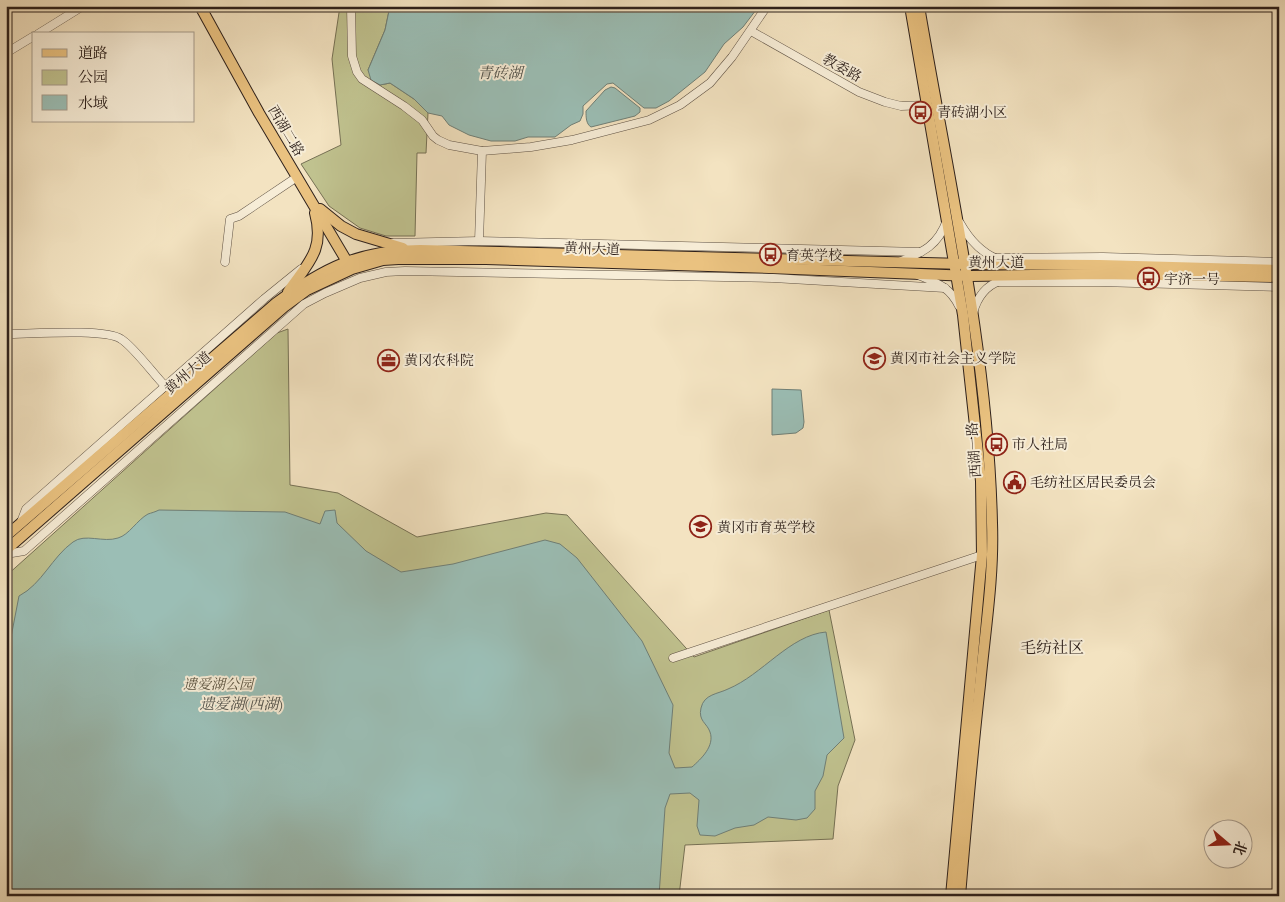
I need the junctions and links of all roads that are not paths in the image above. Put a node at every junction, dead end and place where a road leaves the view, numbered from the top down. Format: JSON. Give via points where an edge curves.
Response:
{"nodes":[{"id":1,"x":83,"y":6,"type":"edge"},
{"id":2,"x":200,"y":6,"type":"edge"},
{"id":3,"x":351,"y":6,"type":"edge"},
{"id":4,"x":767,"y":6,"type":"edge"},
{"id":5,"x":910,"y":6,"type":"edge"},
{"id":6,"x":919,"y":6,"type":"edge"},
{"id":7,"x":751,"y":31,"type":"junction"},
{"id":8,"x":41,"y":32,"type":"edge"},
{"id":9,"x":32,"y":37,"type":"edge"},
{"id":10,"x":6,"y":53,"type":"edge"},
{"id":11,"x":927,"y":104,"type":"junction"},
{"id":12,"x":482,"y":151,"type":"junction"},
{"id":13,"x":297,"y":177,"type":"junction"},
{"id":14,"x":312,"y":202,"type":"junction"},
{"id":15,"x":952,"y":216,"type":"junction"},
{"id":16,"x":479,"y":241,"type":"junction"},
{"id":17,"x":384,"y":243,"type":"junction"},
{"id":18,"x":408,"y":250,"type":"junction"},
{"id":19,"x":921,"y":252,"type":"junction"},
{"id":20,"x":994,"y":258,"type":"junction"},
{"id":21,"x":225,"y":262,"type":"dead end"},
{"id":22,"x":898,"y":262,"type":"junction"},
{"id":23,"x":1279,"y":262,"type":"edge"},
{"id":24,"x":959,"y":264,"type":"junction"},
{"id":25,"x":1011,"y":264,"type":"junction"},
{"id":26,"x":306,"y":265,"type":"junction"},
{"id":27,"x":349,"y":265,"type":"junction"},
{"id":28,"x":1279,"y":270,"type":"edge"},
{"id":29,"x":914,"y":274,"type":"junction"},
{"id":30,"x":961,"y":276,"type":"junction"},
{"id":31,"x":1012,"y":276,"type":"junction"},
{"id":32,"x":1279,"y":277,"type":"edge"},
{"id":33,"x":996,"y":282,"type":"junction"},
{"id":34,"x":1279,"y":287,"type":"edge"},
{"id":35,"x":945,"y":288,"type":"junction"},
{"id":36,"x":284,"y":297,"type":"junction"},
{"id":37,"x":968,"y":315,"type":"junction"},
{"id":38,"x":6,"y":334,"type":"edge"},
{"id":39,"x":166,"y":387,"type":"junction"},
{"id":40,"x":21,"y":524,"type":"junction"},
{"id":41,"x":6,"y":525,"type":"edge"},
{"id":42,"x":6,"y":536,"type":"edge"},
{"id":43,"x":6,"y":550,"type":"edge"},
{"id":44,"x":6,"y":554,"type":"edge"},
{"id":45,"x":982,"y":555,"type":"junction"},
{"id":46,"x":673,"y":658,"type":"dead end"},
{"id":47,"x":951,"y":896,"type":"edge"},
{"id":48,"x":960,"y":896,"type":"edge"}],
"edges":[{"from":1,"to":8,"type":"street"},
{"from":2,"to":13,"type":"main road","name":"西湖二路"},
{"from":3,"to":12,"type":"street","via":[[352,56],[362,80],[417,115],[438,140]]},
{"from":4,"to":7,"type":"street"},
{"from":5,"to":11,"type":"main road","name":"西湖一路"},
{"from":6,"to":15,"type":"main road","name":"西湖一路"},
{"from":7,"to":11,"type":"street","name":"教委路","via":[[859,92],[900,106]]},
{"from":7,"to":12,"type":"street","via":[[710,83],[680,105],[649,120],[572,140]]},
{"from":9,"to":10,"type":"street"},
{"from":11,"to":15,"type":"main road","name":"西湖一路"},
{"from":12,"to":16,"type":"street"},
{"from":13,"to":14,"type":"main road","name":"西湖二路"},
{"from":13,"to":21,"type":"street","via":[[230,219]]},
{"from":14,"to":17,"type":"main road","via":[[341,226]]},
{"from":14,"to":26,"type":"main road","via":[[319,239]]},
{"from":14,"to":27,"type":"main road","name":"西湖二路"},
{"from":15,"to":19,"type":"street","via":[[937,240]]},
{"from":15,"to":20,"type":"street","via":[[975,245]]},
{"from":15,"to":24,"type":"main road","name":"西湖一路"},
{"from":16,"to":17,"type":"street"},
{"from":16,"to":19,"type":"street"},
{"from":17,"to":18,"type":"main road"},
{"from":18,"to":22,"type":"main road","name":"黄州大道"},
{"from":18,"to":27,"type":"main road","name":"黄州大道","via":[[381,253]]},
{"from":19,"to":22,"type":"street"},
{"from":20,"to":23,"type":"street","via":[[1103,257]]},
{"from":20,"to":25,"type":"street"},
{"from":22,"to":24,"type":"main road","name":"黄州大道"},
{"from":24,"to":25,"type":"main road","name":"黄州大道"},
{"from":24,"to":30,"type":"main road","name":"西湖一路"},
{"from":25,"to":28,"type":"main road","name":"黄州大道"},
{"from":26,"to":36,"type":"main road"},
{"from":26,"to":39,"type":"street"},
{"from":27,"to":29,"type":"main road","name":"黄州大道","via":[[421,258]]},
{"from":27,"to":36,"type":"main road","name":"黄州大道","via":[[308,280]]},
{"from":27,"to":43,"type":"main road","name":"黄州大道","via":[[284,307]]},
{"from":29,"to":30,"type":"main road","name":"黄州大道"},
{"from":29,"to":35,"type":"street"},
{"from":30,"to":31,"type":"main road","name":"黄州大道"},
{"from":30,"to":37,"type":"main road","name":"西湖一路"},
{"from":31,"to":32,"type":"main road","name":"黄州大道"},
{"from":31,"to":33,"type":"street"},
{"from":33,"to":34,"type":"street"},
{"from":33,"to":37,"type":"street","via":[[980,296]]},
{"from":35,"to":37,"type":"street"},
{"from":35,"to":44,"type":"street","via":[[768,278],[405,271],[366,276],[304,304],[24,550]]},
{"from":36,"to":40,"type":"main road","name":"黄州大道"},
{"from":37,"to":45,"type":"main road","name":"西湖一路","via":[[981,480]]},
{"from":37,"to":48,"type":"main road","name":"西湖一路","via":[[988,440],[992,559]]},
{"from":38,"to":39,"type":"street","via":[[115,335]]},
{"from":39,"to":40,"type":"street","via":[[26,509]]},
{"from":40,"to":41,"type":"main road"},
{"from":40,"to":42,"type":"main road","name":"黄州大道"},
{"from":45,"to":46,"type":"street"},
{"from":45,"to":47,"type":"main road","name":"西湖一路"}]}
